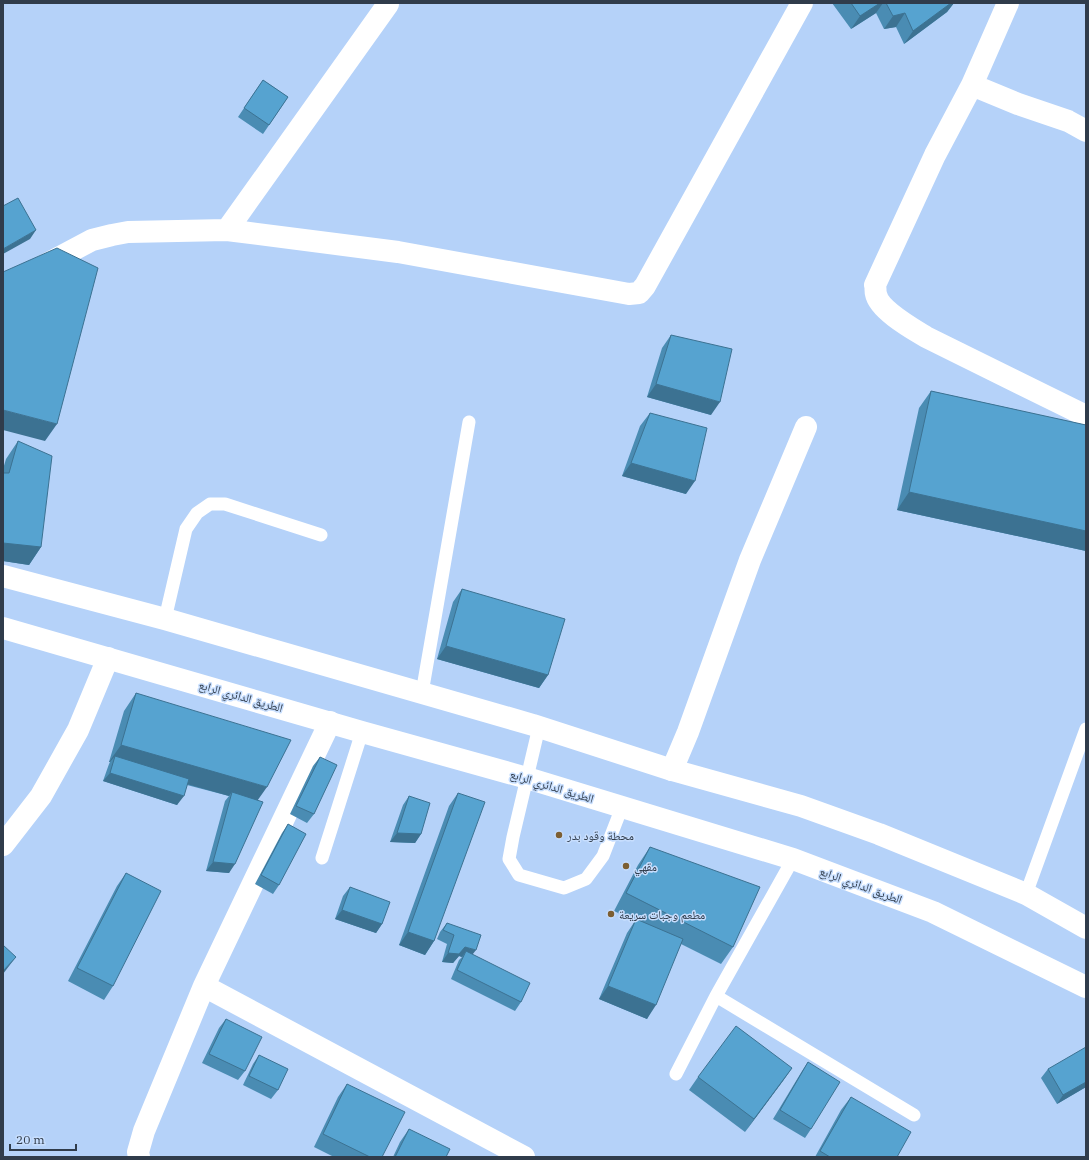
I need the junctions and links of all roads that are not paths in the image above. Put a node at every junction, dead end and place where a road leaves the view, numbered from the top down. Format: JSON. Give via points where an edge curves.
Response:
{"nodes":[{"id":1,"x":802,"y":3,"type":"edge"},
{"id":2,"x":1008,"y":3,"type":"edge"},
{"id":3,"x":388,"y":4,"type":"dead end"},
{"id":4,"x":972,"y":85,"type":"junction"},
{"id":5,"x":1086,"y":131,"type":"edge"},
{"id":6,"x":227,"y":230,"type":"junction"},
{"id":7,"x":3,"y":284,"type":"edge"},
{"id":8,"x":1086,"y":416,"type":"edge"},
{"id":9,"x":469,"y":422,"type":"dead end"},
{"id":10,"x":806,"y":427,"type":"dead end"},
{"id":11,"x":321,"y":535,"type":"dead end"},
{"id":12,"x":3,"y":576,"type":"edge"},
{"id":13,"x":165,"y":618,"type":"junction"},
{"id":14,"x":3,"y":628,"type":"edge"},
{"id":15,"x":108,"y":658,"type":"junction"},
{"id":16,"x":422,"y":693,"type":"junction"},
{"id":17,"x":330,"y":722,"type":"junction"},
{"id":18,"x":539,"y":727,"type":"junction"},
{"id":19,"x":1086,"y":729,"type":"edge"},
{"id":20,"x":362,"y":732,"type":"junction"},
{"id":21,"x":672,"y":770,"type":"junction"},
{"id":22,"x":527,"y":778,"type":"junction"},
{"id":23,"x":622,"y":807,"type":"junction"},
{"id":24,"x":4,"y":841,"type":"edge"},
{"id":25,"x":322,"y":858,"type":"dead end"},
{"id":26,"x":793,"y":859,"type":"junction"},
{"id":27,"x":1026,"y":894,"type":"junction"},
{"id":28,"x":1086,"y":928,"type":"edge"},
{"id":29,"x":204,"y":986,"type":"junction"},
{"id":30,"x":1086,"y":987,"type":"edge"},
{"id":31,"x":716,"y":996,"type":"junction"},
{"id":32,"x":676,"y":1074,"type":"dead end"},
{"id":33,"x":914,"y":1115,"type":"dead end"},
{"id":34,"x":139,"y":1157,"type":"edge"},
{"id":35,"x":524,"y":1157,"type":"edge"}],
"edges":[{"from":1,"to":6,"type":"street","via":[[639,292],[629,294],[398,252]]},
{"from":2,"to":4,"type":"street"},
{"from":3,"to":6,"type":"street"},
{"from":4,"to":5,"type":"street","via":[[1068,121]]},
{"from":4,"to":8,"type":"street","via":[[935,155],[876,285],[876,295],[883,306],[903,323],[926,337]]},
{"from":6,"to":7,"type":"street","via":[[128,232],[112,235],[92,240],[28,274]]},
{"from":9,"to":16,"type":"lane"},
{"from":10,"to":21,"type":"street","via":[[750,560]]},
{"from":11,"to":13,"type":"lane","via":[[225,504],[210,504],[197,513],[186,529]]},
{"from":12,"to":13,"type":"street"},
{"from":13,"to":16,"type":"street"},
{"from":14,"to":15,"type":"street","name":"الطريق الدائري الرابع"},
{"from":15,"to":17,"type":"street","name":"الطريق الدائري الرابع"},
{"from":15,"to":24,"type":"street","via":[[78,730],[41,796]]},
{"from":16,"to":18,"type":"street"},
{"from":17,"to":20,"type":"street","name":"الطريق الدائري الرابع"},
{"from":17,"to":29,"type":"street"},
{"from":18,"to":21,"type":"street"},
{"from":18,"to":22,"type":"lane"},
{"from":19,"to":27,"type":"lane"},
{"from":20,"to":22,"type":"street","name":"الطريق الدائري الرابع"},
{"from":20,"to":25,"type":"lane"},
{"from":21,"to":27,"type":"street","via":[[808,809],[879,834]]},
{"from":22,"to":23,"type":"street","name":"الطريق الدائري الرابع"},
{"from":22,"to":23,"type":"lane","via":[[512,837],[509,860],[519,874],[564,888],[586,879],[602,856]]},
{"from":23,"to":26,"type":"street","name":"الطريق الدائري الرابع"},
{"from":26,"to":30,"type":"street","name":"الطريق الدائري الرابع","via":[[933,912]]},
{"from":26,"to":31,"type":"lane"},
{"from":27,"to":28,"type":"street"},
{"from":29,"to":34,"type":"street","via":[[144,1131]]},
{"from":29,"to":35,"type":"street"},
{"from":31,"to":32,"type":"lane"},
{"from":31,"to":33,"type":"lane"}]}
